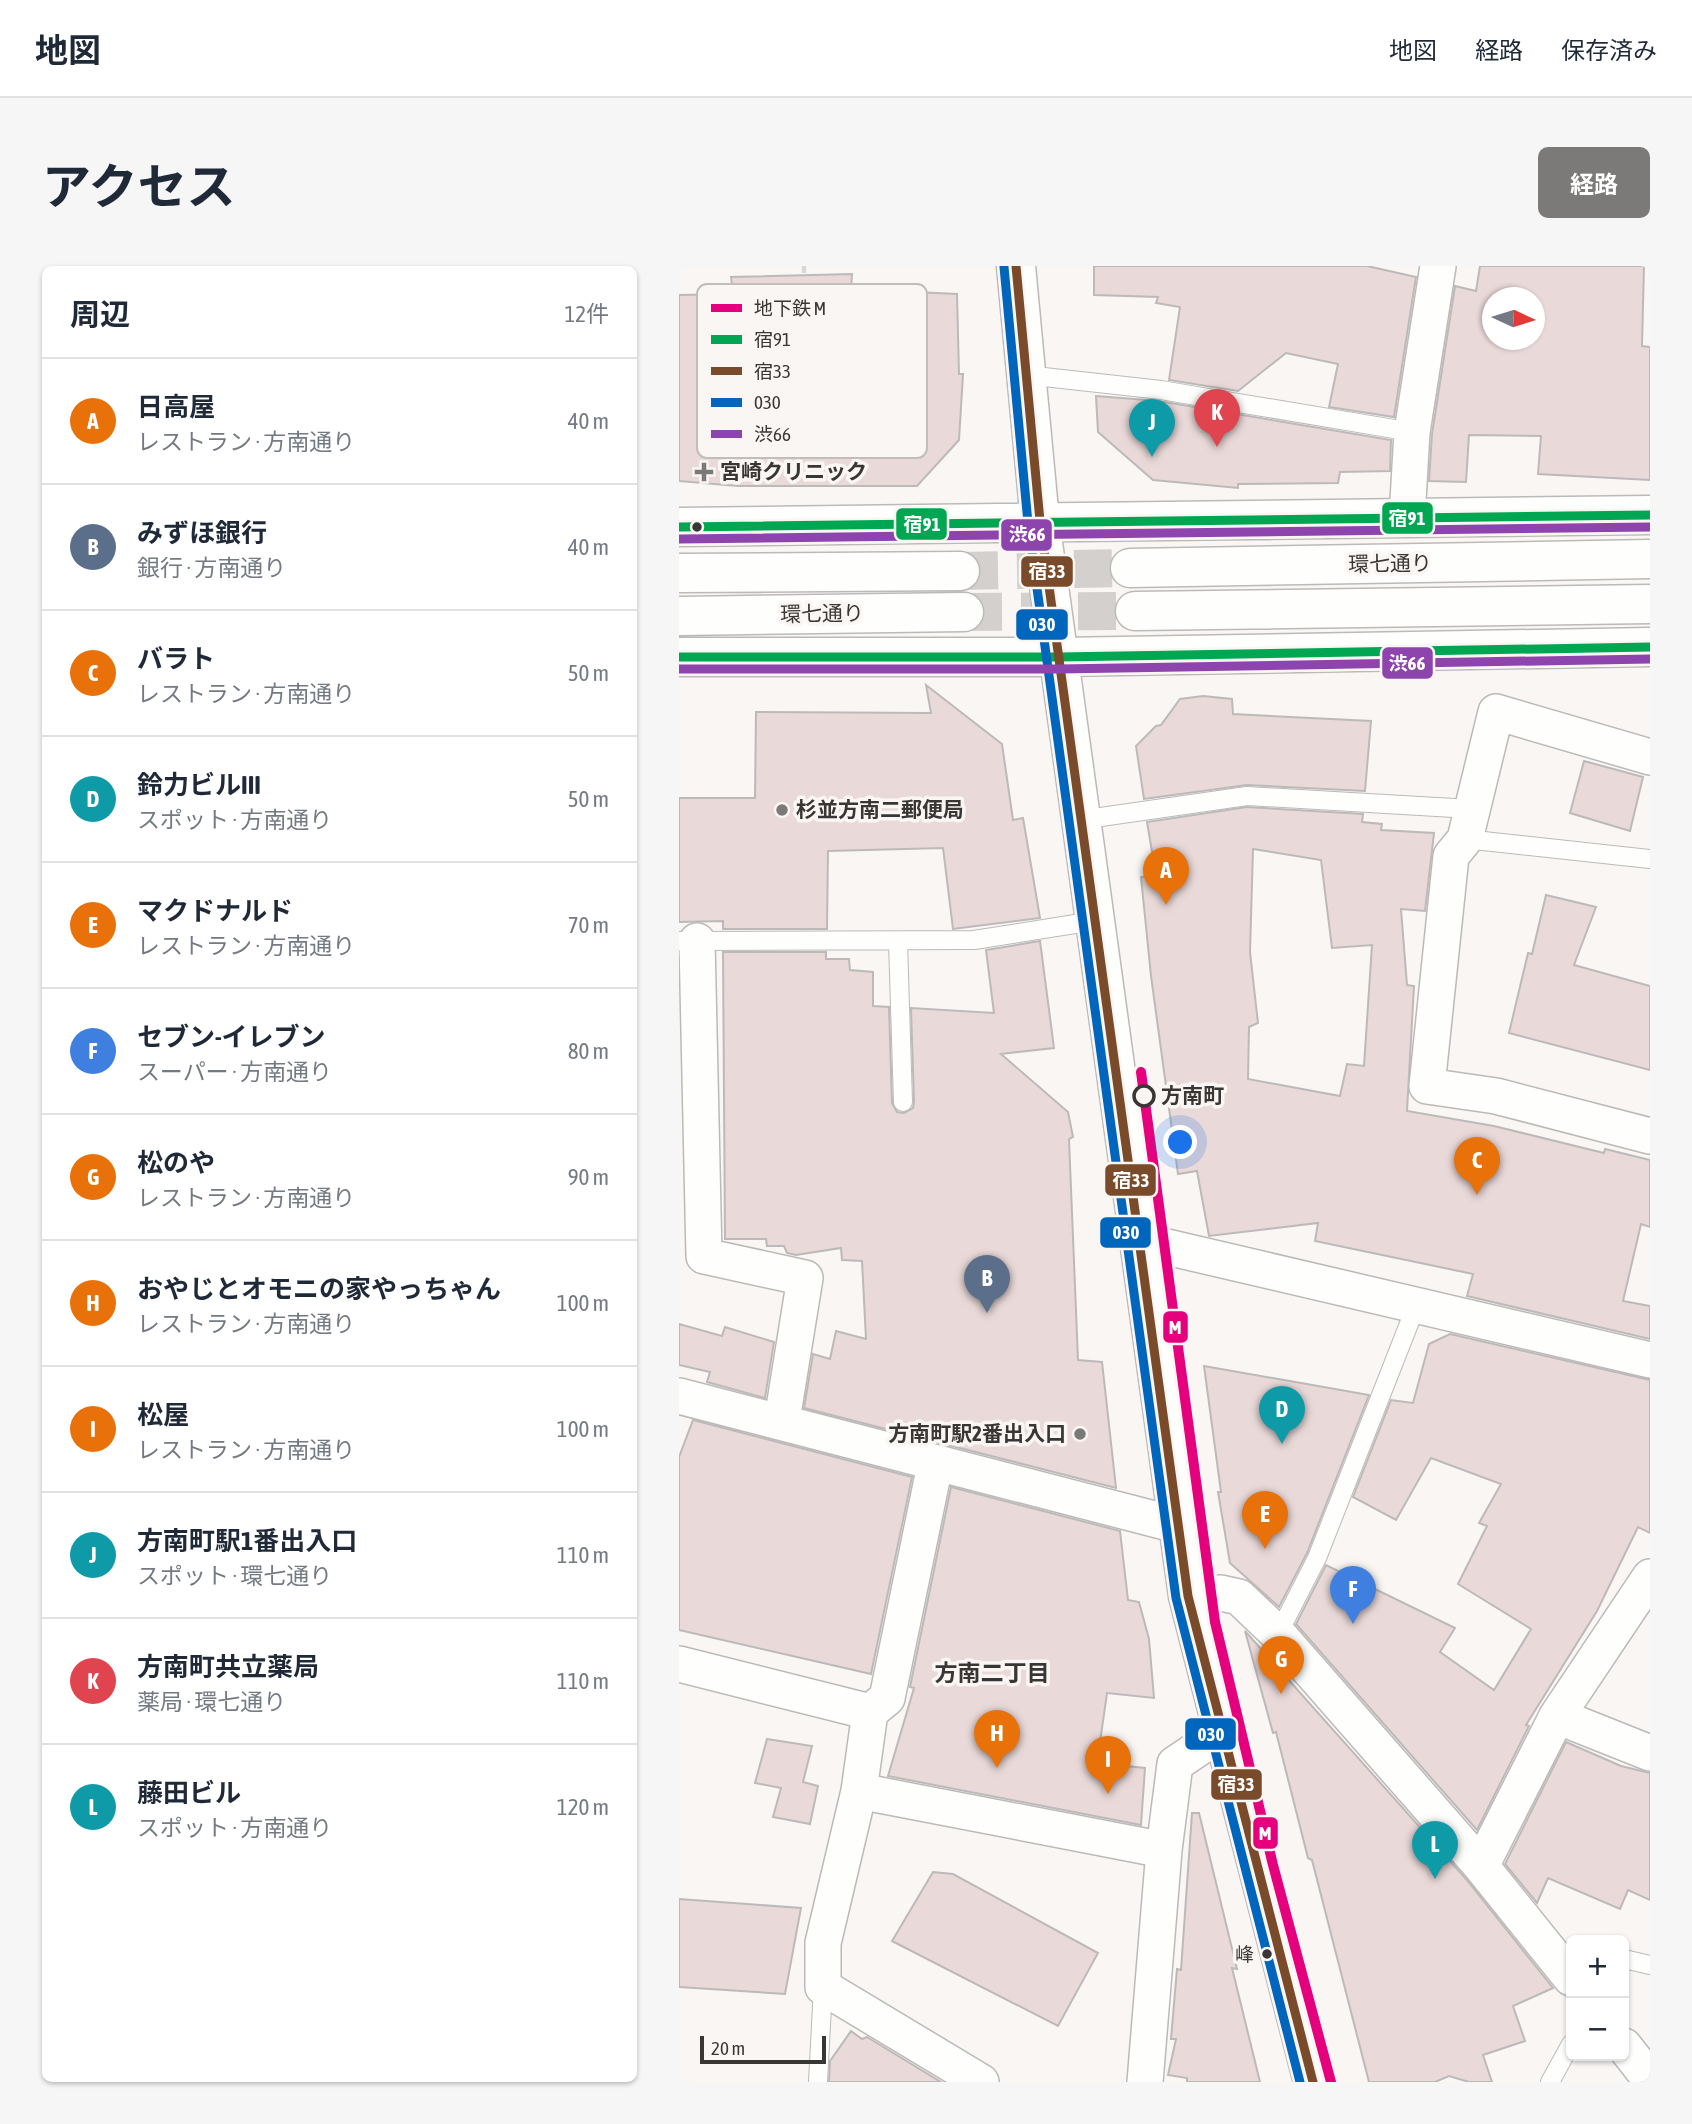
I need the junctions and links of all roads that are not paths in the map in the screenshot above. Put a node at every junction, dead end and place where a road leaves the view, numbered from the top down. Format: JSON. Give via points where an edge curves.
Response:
{"nodes":[{"id":1,"x":1017,"y":266,"type":"edge"},
{"id":2,"x":1438,"y":266,"type":"edge"},
{"id":3,"x":1026,"y":375,"type":"junction"},
{"id":4,"x":1412,"y":432,"type":"junction"},
{"id":5,"x":1650,"y":515,"type":"edge"},
{"id":6,"x":1407,"y":518,"type":"junction"},
{"id":7,"x":1040,"y":521,"type":"junction"},
{"id":8,"x":679,"y":527,"type":"edge"},
{"id":9,"x":1650,"y":559,"type":"edge"},
{"id":10,"x":1130,"y":568,"type":"tunnel mouth"},
{"id":11,"x":960,"y":571,"type":"tunnel mouth"},
{"id":12,"x":679,"y":573,"type":"edge"},
{"id":13,"x":1650,"y":604,"type":"edge"},
{"id":14,"x":1135,"y":611,"type":"tunnel mouth"},
{"id":15,"x":964,"y":612,"type":"tunnel mouth"},
{"id":16,"x":679,"y":616,"type":"edge"},
{"id":17,"x":1650,"y":647,"type":"edge"},
{"id":18,"x":679,"y":657,"type":"edge"},
{"id":19,"x":1059,"y":657,"type":"junction"},
{"id":20,"x":1650,"y":757,"type":"edge"},
{"id":21,"x":1080,"y":820,"type":"junction"},
{"id":22,"x":1468,"y":824,"type":"junction"},
{"id":23,"x":1650,"y":859,"type":"edge"},
{"id":24,"x":1094,"y":921,"type":"junction"},
{"id":25,"x":688,"y":941,"type":"edge"},
{"id":26,"x":898,"y":942,"type":"junction"},
{"id":27,"x":903,"y":1102,"type":"dead end"},
{"id":28,"x":1650,"y":1136,"type":"edge"},
{"id":29,"x":1137,"y":1240,"type":"junction"},
{"id":30,"x":1416,"y":1306,"type":"junction"},
{"id":31,"x":1650,"y":1360,"type":"edge"},
{"id":32,"x":679,"y":1396,"type":"edge"},
{"id":33,"x":782,"y":1420,"type":"junction"},
{"id":34,"x":935,"y":1465,"type":"junction"},
{"id":35,"x":1177,"y":1525,"type":"junction"},
{"id":36,"x":1650,"y":1577,"type":"edge"},
{"id":37,"x":1188,"y":1596,"type":"junction"},
{"id":38,"x":1278,"y":1633,"type":"junction"},
{"id":39,"x":679,"y":1664,"type":"edge"},
{"id":40,"x":870,"y":1712,"type":"junction"},
{"id":41,"x":1557,"y":1716,"type":"junction"},
{"id":42,"x":1221,"y":1733,"type":"junction"},
{"id":43,"x":1650,"y":1753,"type":"edge"},
{"id":44,"x":859,"y":1791,"type":"junction"},
{"id":45,"x":1164,"y":1850,"type":"junction"},
{"id":46,"x":1481,"y":1866,"type":"junction"},
{"id":47,"x":1629,"y":1960,"type":"edge"},
{"id":48,"x":1650,"y":1965,"type":"edge"},
{"id":49,"x":1566,"y":1968,"type":"edge"},
{"id":50,"x":823,"y":1987,"type":"junction"},
{"id":51,"x":1629,"y":2052,"type":"edge"},
{"id":52,"x":1566,"y":2054,"type":"edge"},
{"id":53,"x":1650,"y":2079,"type":"edge"},
{"id":54,"x":818,"y":2082,"type":"edge"},
{"id":55,"x":981,"y":2082,"type":"edge"},
{"id":56,"x":1145,"y":2082,"type":"edge"},
{"id":57,"x":1313,"y":2082,"type":"edge"},
{"id":58,"x":1550,"y":2082,"type":"edge"}],
"edges":[{"from":1,"to":3,"type":"main road"},
{"from":2,"to":4,"type":"street"},
{"from":3,"to":4,"type":"lane","via":[[1161,390]]},
{"from":3,"to":7,"type":"main road"},
{"from":4,"to":6,"type":"street"},
{"from":5,"to":6,"type":"main road"},
{"from":6,"to":7,"type":"main road"},
{"from":7,"to":8,"type":"main road"},
{"from":7,"to":19,"type":"main road"},
{"from":9,"to":10,"type":"main road","name":"環七通り"},
{"from":11,"to":12,"type":"main road","name":"環七通り"},
{"from":13,"to":14,"type":"main road","name":"環七通り"},
{"from":15,"to":16,"type":"main road","name":"環七通り"},
{"from":17,"to":19,"type":"main road"},
{"from":18,"to":19,"type":"main road"},
{"from":19,"to":21,"type":"main road"},
{"from":20,"to":22,"type":"street","via":[[1496,712]]},
{"from":21,"to":22,"type":"lane","via":[[1247,796]]},
{"from":21,"to":24,"type":"main road"},
{"from":22,"to":23,"type":"lane"},
{"from":22,"to":28,"type":"street","via":[[1451,856],[1427,1086],[1496,1096]]},
{"from":24,"to":26,"type":"lane","via":[[974,940]]},
{"from":24,"to":29,"type":"main road"},
{"from":25,"to":26,"type":"lane"},
{"from":25,"to":33,"type":"street","via":[[704,1256],[805,1278]]},
{"from":26,"to":27,"type":"lane"},
{"from":29,"to":30,"type":"street"},
{"from":29,"to":35,"type":"main road"},
{"from":30,"to":31,"type":"street"},
{"from":30,"to":38,"type":"lane","via":[[1317,1558]]},
{"from":32,"to":33,"type":"street"},
{"from":33,"to":34,"type":"street"},
{"from":34,"to":35,"type":"street"},
{"from":34,"to":40,"type":"street","via":[[887,1698]]},
{"from":35,"to":37,"type":"main road"},
{"from":36,"to":41,"type":"street"},
{"from":37,"to":38,"type":"street","via":[[1221,1593],[1239,1597]]},
{"from":37,"to":42,"type":"main road"},
{"from":38,"to":46,"type":"street"},
{"from":39,"to":40,"type":"street"},
{"from":40,"to":44,"type":"street"},
{"from":41,"to":43,"type":"street"},
{"from":41,"to":46,"type":"street"},
{"from":42,"to":45,"type":"street","via":[[1175,1764]]},
{"from":42,"to":57,"type":"main road"},
{"from":44,"to":45,"type":"street"},
{"from":44,"to":50,"type":"street","via":[[823,1943]]},
{"from":45,"to":56,"type":"street"},
{"from":46,"to":49,"type":"street"},
{"from":47,"to":48,"type":"lane"},
{"from":50,"to":54,"type":"lane"},
{"from":50,"to":55,"type":"street"},
{"from":51,"to":53,"type":"street"},
{"from":52,"to":58,"type":"lane"}]}
